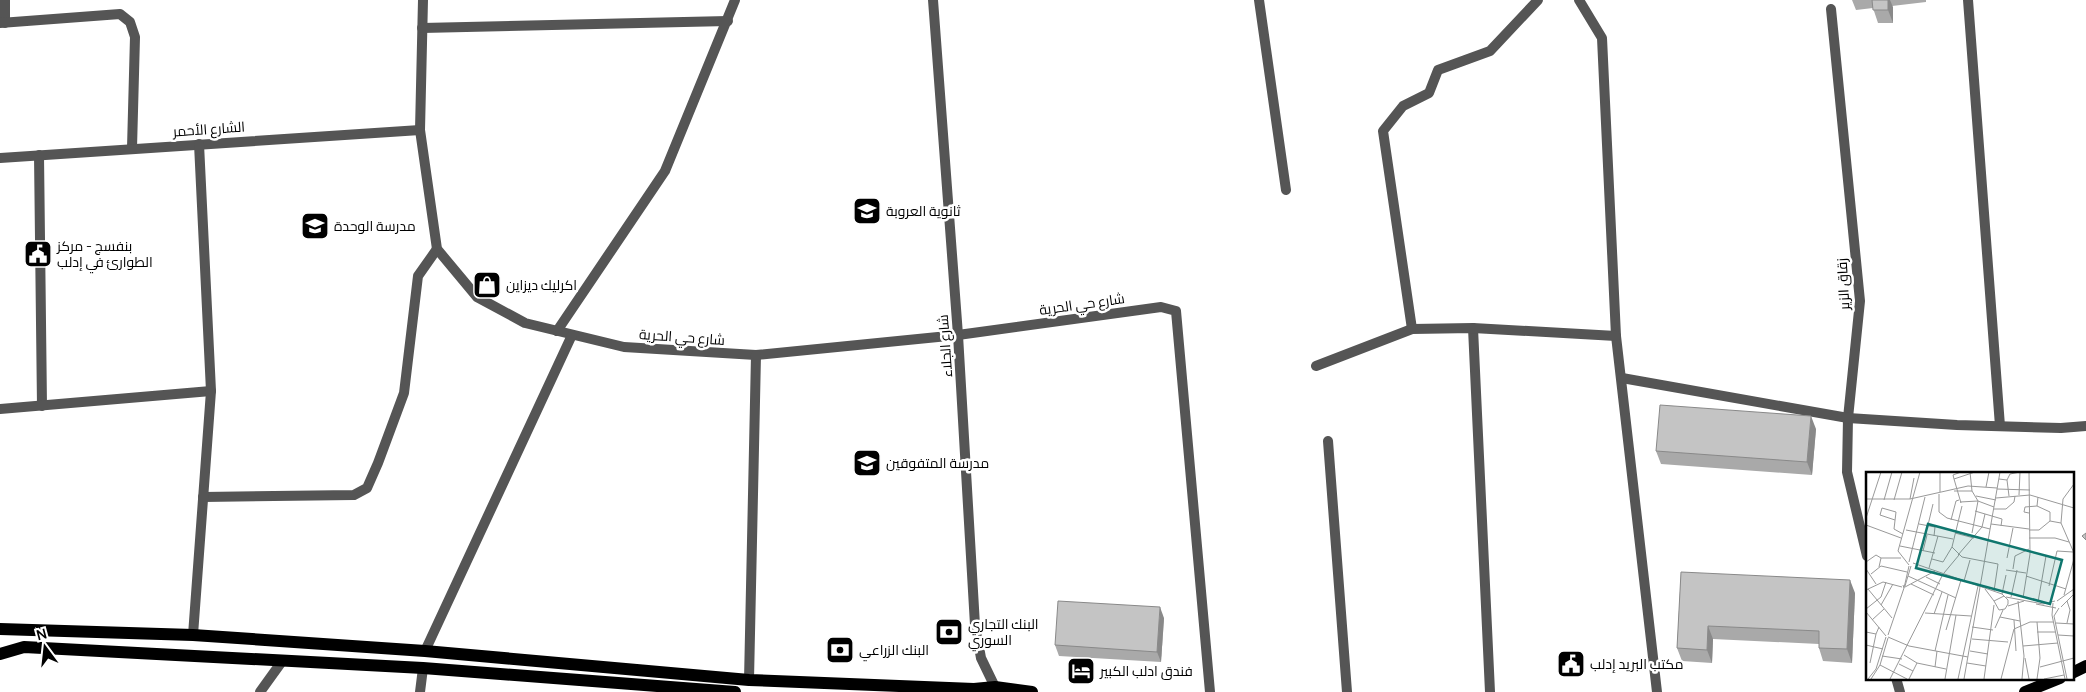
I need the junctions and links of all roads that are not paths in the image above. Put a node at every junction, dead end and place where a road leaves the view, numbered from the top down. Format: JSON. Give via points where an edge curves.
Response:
{"nodes":[{"id":1,"x":5,"y":0,"type":"edge"},
{"id":2,"x":423,"y":0,"type":"edge"},
{"id":3,"x":735,"y":0,"type":"edge"},
{"id":4,"x":933,"y":0,"type":"edge"},
{"id":5,"x":1259,"y":0,"type":"edge"},
{"id":6,"x":1538,"y":0,"type":"edge"},
{"id":7,"x":1579,"y":0,"type":"edge"},
{"id":8,"x":1968,"y":0,"type":"edge"},
{"id":9,"x":1830,"y":9,"type":"dead end"},
{"id":10,"x":728,"y":21,"type":"junction"},
{"id":11,"x":3,"y":23,"type":"edge"},
{"id":12,"x":422,"y":28,"type":"junction"},
{"id":13,"x":420,"y":130,"type":"junction"},
{"id":14,"x":199,"y":144,"type":"junction"},
{"id":15,"x":132,"y":148,"type":"junction"},
{"id":16,"x":39,"y":155,"type":"junction"},
{"id":17,"x":0,"y":158,"type":"edge"},
{"id":18,"x":1286,"y":190,"type":"dead end"},
{"id":19,"x":437,"y":249,"type":"junction"},
{"id":20,"x":1412,"y":328,"type":"junction"},
{"id":21,"x":1473,"y":328,"type":"junction"},
{"id":22,"x":557,"y":331,"type":"junction"},
{"id":23,"x":572,"y":335,"type":"junction"},
{"id":24,"x":958,"y":335,"type":"junction"},
{"id":25,"x":1616,"y":336,"type":"junction"},
{"id":26,"x":756,"y":355,"type":"junction"},
{"id":27,"x":1316,"y":366,"type":"dead end"},
{"id":28,"x":1622,"y":378,"type":"junction"},
{"id":29,"x":211,"y":391,"type":"junction"},
{"id":30,"x":42,"y":406,"type":"junction"},
{"id":31,"x":0,"y":409,"type":"edge"},
{"id":32,"x":1848,"y":418,"type":"junction"},
{"id":33,"x":2000,"y":426,"type":"junction"},
{"id":34,"x":2086,"y":426,"type":"edge"},
{"id":35,"x":1328,"y":441,"type":"dead end"},
{"id":36,"x":203,"y":497,"type":"junction"},
{"id":37,"x":1866,"y":552,"type":"edge"},
{"id":38,"x":0,"y":629,"type":"edge"},
{"id":39,"x":193,"y":635,"type":"junction"},
{"id":40,"x":425,"y":651,"type":"junction"},
{"id":41,"x":0,"y":654,"type":"edge"},
{"id":42,"x":283,"y":660,"type":"junction"},
{"id":43,"x":2086,"y":666,"type":"edge"},
{"id":44,"x":423,"y":668,"type":"junction"},
{"id":45,"x":2074,"y":673,"type":"edge"},
{"id":46,"x":749,"y":680,"type":"junction"},
{"id":47,"x":2055,"y":680,"type":"edge"},
{"id":48,"x":995,"y":687,"type":"junction"},
{"id":49,"x":702,"y":691,"type":"edge"},
{"id":50,"x":260,"y":692,"type":"edge"},
{"id":51,"x":420,"y":692,"type":"edge"},
{"id":52,"x":735,"y":692,"type":"edge"},
{"id":53,"x":1032,"y":692,"type":"edge"},
{"id":54,"x":1210,"y":692,"type":"edge"},
{"id":55,"x":1347,"y":692,"type":"edge"},
{"id":56,"x":1490,"y":692,"type":"edge"},
{"id":57,"x":1657,"y":692,"type":"edge"},
{"id":58,"x":2025,"y":692,"type":"edge"}],
"edges":[{"from":1,"to":11,"type":"street"},
{"from":2,"to":12,"type":"street"},
{"from":3,"to":10,"type":"street"},
{"from":4,"to":24,"type":"street","name":"شارع الجلاء"},
{"from":5,"to":18,"type":"street"},
{"from":6,"to":20,"type":"street","via":[[1490,51],[1438,70],[1429,93],[1403,106],[1383,131]]},
{"from":7,"to":25,"type":"street","via":[[1602,38]]},
{"from":8,"to":33,"type":"street"},
{"from":9,"to":32,"type":"street","name":"زقاق الزير","via":[[1860,301]]},
{"from":10,"to":12,"type":"street"},
{"from":10,"to":22,"type":"street","via":[[665,171]]},
{"from":11,"to":15,"type":"street","via":[[120,14],[130,22],[135,37]]},
{"from":12,"to":13,"type":"street"},
{"from":13,"to":14,"type":"street","name":"الشارع الأحمر"},
{"from":13,"to":19,"type":"street"},
{"from":14,"to":15,"type":"street","name":"الشارع الأحمر"},
{"from":14,"to":29,"type":"street"},
{"from":15,"to":16,"type":"street","name":"الشارع الأحمر"},
{"from":16,"to":17,"type":"street","name":"الشارع الأحمر"},
{"from":16,"to":30,"type":"street"},
{"from":19,"to":22,"type":"street","name":"شارع حي الحرية","via":[[477,297],[526,323]]},
{"from":19,"to":36,"type":"street","via":[[418,276],[404,393],[366,488],[354,495]]},
{"from":20,"to":21,"type":"street"},
{"from":20,"to":27,"type":"street"},
{"from":21,"to":25,"type":"street"},
{"from":21,"to":56,"type":"street"},
{"from":22,"to":23,"type":"street","name":"شارع حي الحرية"},
{"from":23,"to":26,"type":"street","name":"شارع حي الحرية","via":[[624,347]]},
{"from":23,"to":40,"type":"street"},
{"from":24,"to":26,"type":"street","name":"شارع حي الحرية"},
{"from":24,"to":48,"type":"street","name":"شارع الجلاء","via":[[975,626],[980,658]]},
{"from":24,"to":54,"type":"street","name":"شارع حي الحرية","via":[[1160,307],[1176,311]]},
{"from":25,"to":28,"type":"street"},
{"from":26,"to":46,"type":"street"},
{"from":28,"to":32,"type":"street"},
{"from":28,"to":57,"type":"street"},
{"from":29,"to":30,"type":"street"},
{"from":29,"to":36,"type":"street"},
{"from":30,"to":31,"type":"street"},
{"from":32,"to":33,"type":"street"},
{"from":32,"to":37,"type":"street","name":"زقاق الزير","via":[[1847,472]]},
{"from":33,"to":34,"type":"street"},
{"from":35,"to":55,"type":"street"},
{"from":36,"to":39,"type":"street"},
{"from":38,"to":39,"type":"main road"},
{"from":39,"to":40,"type":"main road"},
{"from":40,"to":46,"type":"main road"},
{"from":41,"to":42,"type":"main road","via":[[24,647]]},
{"from":42,"to":44,"type":"main road"},
{"from":42,"to":50,"type":"street"},
{"from":43,"to":45,"type":"main road"},
{"from":44,"to":49,"type":"main road"},
{"from":44,"to":51,"type":"street"},
{"from":46,"to":48,"type":"main road","via":[[974,689]]},
{"from":47,"to":58,"type":"main road"},
{"from":48,"to":53,"type":"main road"},
{"from":49,"to":52,"type":"main road"}]}
